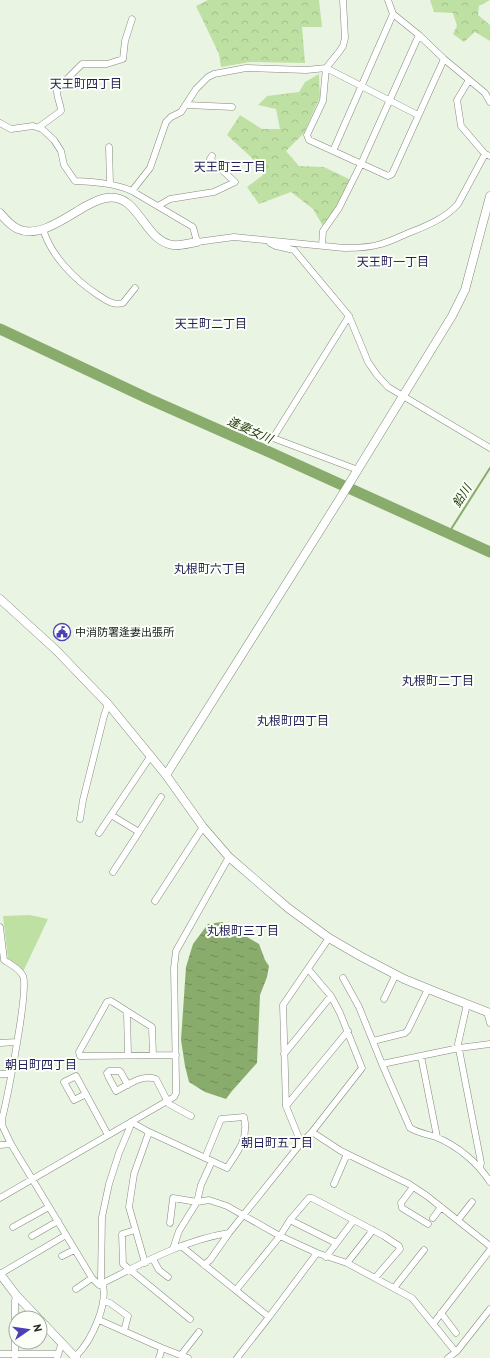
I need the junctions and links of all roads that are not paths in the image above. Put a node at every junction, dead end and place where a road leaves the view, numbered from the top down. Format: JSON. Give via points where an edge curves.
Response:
{"nodes":[{"id":1,"x":344,"y":0,"type":"edge"},
{"id":2,"x":388,"y":0,"type":"edge"},
{"id":3,"x":393,"y":14,"type":"junction"},
{"id":4,"x":132,"y":18,"type":"dead end"},
{"id":5,"x":419,"y":35,"type":"junction"},
{"id":6,"x":444,"y":59,"type":"junction"},
{"id":7,"x":326,"y":68,"type":"junction"},
{"id":8,"x":469,"y":80,"type":"junction"},
{"id":9,"x":361,"y":87,"type":"junction"},
{"id":10,"x":390,"y":100,"type":"junction"},
{"id":11,"x":490,"y":102,"type":"edge"},
{"id":12,"x":187,"y":105,"type":"junction"},
{"id":13,"x":232,"y":107,"type":"dead end"},
{"id":14,"x":418,"y":115,"type":"junction"},
{"id":15,"x":0,"y":124,"type":"edge"},
{"id":16,"x":39,"y":127,"type":"junction"},
{"id":17,"x":109,"y":147,"type":"dead end"},
{"id":18,"x":333,"y":151,"type":"junction"},
{"id":19,"x":488,"y":155,"type":"edge"},
{"id":20,"x":212,"y":156,"type":"dead end"},
{"id":21,"x":361,"y":164,"type":"junction"},
{"id":22,"x":110,"y":184,"type":"junction"},
{"id":23,"x":132,"y":191,"type":"junction"},
{"id":24,"x":490,"y":196,"type":"edge"},
{"id":25,"x":158,"y":206,"type":"junction"},
{"id":26,"x":0,"y":213,"type":"edge"},
{"id":27,"x":43,"y":229,"type":"junction"},
{"id":28,"x":265,"y":241,"type":"junction"},
{"id":29,"x":197,"y":242,"type":"junction"},
{"id":30,"x":322,"y":245,"type":"junction"},
{"id":31,"x":135,"y":288,"type":"dead end"},
{"id":32,"x":349,"y":316,"type":"junction"},
{"id":33,"x":403,"y":397,"type":"junction"},
{"id":34,"x":490,"y":448,"type":"edge"},
{"id":35,"x":356,"y":473,"type":"junction"},
{"id":36,"x":0,"y":599,"type":"edge"},
{"id":37,"x":108,"y":704,"type":"junction"},
{"id":38,"x":150,"y":757,"type":"junction"},
{"id":39,"x":166,"y":775,"type":"junction"},
{"id":40,"x":161,"y":797,"type":"dead end"},
{"id":41,"x":111,"y":815,"type":"junction"},
{"id":42,"x":80,"y":819,"type":"dead end"},
{"id":43,"x":203,"y":827,"type":"junction"},
{"id":44,"x":139,"y":832,"type":"junction"},
{"id":45,"x":99,"y":833,"type":"dead end"},
{"id":46,"x":228,"y":856,"type":"junction"},
{"id":47,"x":113,"y":872,"type":"dead end"},
{"id":48,"x":155,"y":901,"type":"dead end"},
{"id":49,"x":0,"y":927,"type":"edge"},
{"id":50,"x":329,"y":938,"type":"junction"},
{"id":51,"x":308,"y":969,"type":"junction"},
{"id":52,"x":396,"y":974,"type":"junction"},
{"id":53,"x":343,"y":978,"type":"dead end"},
{"id":54,"x":428,"y":989,"type":"junction"},
{"id":55,"x":331,"y":996,"type":"junction"},
{"id":56,"x":384,"y":1000,"type":"dead end"},
{"id":57,"x":467,"y":1004,"type":"junction"},
{"id":58,"x":128,"y":1012,"type":"junction"},
{"id":59,"x":489,"y":1012,"type":"edge"},
{"id":60,"x":490,"y":1023,"type":"edge"},
{"id":61,"x":348,"y":1031,"type":"junction"},
{"id":62,"x":373,"y":1040,"type":"junction"},
{"id":63,"x":16,"y":1042,"type":"junction"},
{"id":64,"x":0,"y":1043,"type":"edge"},
{"id":65,"x":490,"y":1044,"type":"edge"},
{"id":66,"x":459,"y":1048,"type":"junction"},
{"id":67,"x":284,"y":1054,"type":"junction"},
{"id":68,"x":128,"y":1055,"type":"junction"},
{"id":69,"x":153,"y":1055,"type":"junction"},
{"id":70,"x":176,"y":1055,"type":"junction"},
{"id":71,"x":421,"y":1056,"type":"junction"},
{"id":72,"x":382,"y":1064,"type":"junction"},
{"id":73,"x":0,"y":1074,"type":"edge"},
{"id":74,"x":11,"y":1074,"type":"junction"},
{"id":75,"x":128,"y":1085,"type":"dead end"},
{"id":76,"x":0,"y":1091,"type":"edge"},
{"id":77,"x":8,"y":1091,"type":"junction"},
{"id":78,"x":86,"y":1094,"type":"dead end"},
{"id":79,"x":167,"y":1100,"type":"junction"},
{"id":80,"x":2,"y":1106,"type":"edge"},
{"id":81,"x":286,"y":1106,"type":"junction"},
{"id":82,"x":191,"y":1116,"type":"dead end"},
{"id":83,"x":131,"y":1122,"type":"junction"},
{"id":84,"x":149,"y":1132,"type":"junction"},
{"id":85,"x":312,"y":1132,"type":"junction"},
{"id":86,"x":108,"y":1135,"type":"junction"},
{"id":87,"x":437,"y":1137,"type":"junction"},
{"id":88,"x":301,"y":1143,"type":"junction"},
{"id":89,"x":12,"y":1144,"type":"junction"},
{"id":90,"x":0,"y":1145,"type":"edge"},
{"id":91,"x":347,"y":1154,"type":"junction"},
{"id":92,"x":205,"y":1158,"type":"junction"},
{"id":93,"x":212,"y":1161,"type":"junction"},
{"id":94,"x":480,"y":1167,"type":"junction"},
{"id":95,"x":32,"y":1178,"type":"junction"},
{"id":96,"x":490,"y":1182,"type":"edge"},
{"id":97,"x":334,"y":1184,"type":"dead end"},
{"id":98,"x":413,"y":1187,"type":"junction"},
{"id":99,"x":0,"y":1198,"type":"edge"},
{"id":100,"x":197,"y":1202,"type":"junction"},
{"id":101,"x":472,"y":1202,"type":"dead end"},
{"id":102,"x":49,"y":1207,"type":"junction"},
{"id":103,"x":442,"y":1208,"type":"junction"},
{"id":104,"x":244,"y":1214,"type":"junction"},
{"id":105,"x":433,"y":1218,"type":"dead end"},
{"id":106,"x":290,"y":1220,"type":"junction"},
{"id":107,"x":354,"y":1220,"type":"junction"},
{"id":108,"x":458,"y":1220,"type":"junction"},
{"id":109,"x":58,"y":1221,"type":"junction"},
{"id":110,"x":170,"y":1223,"type":"dead end"},
{"id":111,"x":428,"y":1224,"type":"dead end"},
{"id":112,"x":13,"y":1227,"type":"dead end"},
{"id":113,"x":135,"y":1230,"type":"junction"},
{"id":114,"x":374,"y":1230,"type":"junction"},
{"id":115,"x":229,"y":1233,"type":"junction"},
{"id":116,"x":32,"y":1236,"type":"dead end"},
{"id":117,"x":66,"y":1236,"type":"junction"},
{"id":118,"x":280,"y":1236,"type":"junction"},
{"id":119,"x":336,"y":1243,"type":"junction"},
{"id":120,"x":181,"y":1246,"type":"junction"},
{"id":121,"x":490,"y":1246,"type":"edge"},
{"id":122,"x":173,"y":1249,"type":"junction"},
{"id":123,"x":74,"y":1250,"type":"junction"},
{"id":124,"x":424,"y":1250,"type":"dead end"},
{"id":125,"x":490,"y":1250,"type":"edge"},
{"id":126,"x":317,"y":1253,"type":"junction"},
{"id":127,"x":62,"y":1256,"type":"dead end"},
{"id":128,"x":326,"y":1257,"type":"junction"},
{"id":129,"x":153,"y":1259,"type":"junction"},
{"id":130,"x":145,"y":1263,"type":"junction"},
{"id":131,"x":347,"y":1263,"type":"junction"},
{"id":132,"x":204,"y":1265,"type":"junction"},
{"id":133,"x":129,"y":1270,"type":"junction"},
{"id":134,"x":0,"y":1274,"type":"edge"},
{"id":135,"x":168,"y":1277,"type":"dead end"},
{"id":136,"x":92,"y":1278,"type":"junction"},
{"id":137,"x":375,"y":1278,"type":"junction"},
{"id":138,"x":102,"y":1283,"type":"junction"},
{"id":139,"x":394,"y":1288,"type":"junction"},
{"id":140,"x":76,"y":1289,"type":"dead end"},
{"id":141,"x":236,"y":1290,"type":"junction"},
{"id":142,"x":16,"y":1295,"type":"junction"},
{"id":143,"x":103,"y":1300,"type":"junction"},
{"id":144,"x":490,"y":1309,"type":"edge"},
{"id":145,"x":30,"y":1310,"type":"edge"},
{"id":146,"x":441,"y":1313,"type":"junction"},
{"id":147,"x":269,"y":1317,"type":"junction"},
{"id":148,"x":190,"y":1319,"type":"dead end"},
{"id":149,"x":99,"y":1320,"type":"junction"},
{"id":150,"x":433,"y":1324,"type":"junction"},
{"id":151,"x":48,"y":1328,"type":"edge"},
{"id":152,"x":124,"y":1331,"type":"junction"},
{"id":153,"x":199,"y":1332,"type":"dead end"},
{"id":154,"x":456,"y":1333,"type":"dead end"},
{"id":155,"x":62,"y":1342,"type":"junction"},
{"id":156,"x":162,"y":1348,"type":"junction"},
{"id":157,"x":455,"y":1351,"type":"junction"},
{"id":158,"x":0,"y":1354,"type":"edge"},
{"id":159,"x":181,"y":1355,"type":"junction"},
{"id":160,"x":15,"y":1356,"type":"edge"},
{"id":161,"x":57,"y":1356,"type":"edge"},
{"id":162,"x":75,"y":1357,"type":"edge"},
{"id":163,"x":159,"y":1358,"type":"edge"},
{"id":164,"x":188,"y":1358,"type":"edge"},
{"id":165,"x":237,"y":1358,"type":"edge"},
{"id":166,"x":448,"y":1358,"type":"edge"}],
"edges":[{"from":1,"to":7,"type":"street","via":[[343,46]]},
{"from":2,"to":3,"type":"street"},
{"from":3,"to":5,"type":"street"},
{"from":3,"to":9,"type":"street"},
{"from":4,"to":16,"type":"street","via":[[123,59],[107,64],[82,64],[57,89],[61,111]]},
{"from":5,"to":6,"type":"street"},
{"from":5,"to":10,"type":"street"},
{"from":6,"to":8,"type":"street"},
{"from":6,"to":14,"type":"street"},
{"from":7,"to":9,"type":"street"},
{"from":7,"to":12,"type":"street","via":[[246,68],[214,74],[196,89]]},
{"from":7,"to":18,"type":"street","via":[[323,101],[307,135],[309,140]]},
{"from":8,"to":11,"type":"street","via":[[485,93]]},
{"from":8,"to":19,"type":"street","via":[[457,100],[462,126]]},
{"from":9,"to":10,"type":"street"},
{"from":9,"to":18,"type":"street"},
{"from":10,"to":14,"type":"street"},
{"from":10,"to":21,"type":"street"},
{"from":12,"to":13,"type":"street"},
{"from":12,"to":23,"type":"street","via":[[166,122],[150,168]]},
{"from":14,"to":21,"type":"street","via":[[392,174],[388,176]]},
{"from":15,"to":16,"type":"street","via":[[11,129]]},
{"from":16,"to":22,"type":"street","via":[[54,140],[61,151],[64,165],[75,181]]},
{"from":17,"to":22,"type":"street"},
{"from":18,"to":21,"type":"street"},
{"from":19,"to":30,"type":"street","via":[[458,204],[445,216],[381,244],[356,248]]},
{"from":20,"to":25,"type":"street","via":[[210,159],[235,182],[214,192],[170,199]]},
{"from":21,"to":30,"type":"street","via":[[339,208],[323,231]]},
{"from":22,"to":23,"type":"street"},
{"from":23,"to":25,"type":"street"},
{"from":24,"to":33,"type":"street","via":[[464,290],[452,316]]},
{"from":25,"to":29,"type":"street","via":[[193,227]]},
{"from":26,"to":27,"type":"street","via":[[10,223],[27,232]]},
{"from":27,"to":29,"type":"street","via":[[94,202],[111,198],[123,200],[132,206],[151,231],[165,242],[177,245]]},
{"from":27,"to":31,"type":"street","via":[[65,266],[85,286],[108,301],[114,304],[123,303]]},
{"from":28,"to":29,"type":"street","via":[[234,237]]},
{"from":28,"to":30,"type":"street"},
{"from":28,"to":32,"type":"street","via":[[294,250]]},
{"from":32,"to":33,"type":"street","via":[[368,362],[388,387]]},
{"from":32,"to":35,"type":"street","via":[[273,438]]},
{"from":33,"to":34,"type":"street"},
{"from":33,"to":35,"type":"street"},
{"from":35,"to":39,"type":"street"},
{"from":36,"to":37,"type":"street","via":[[56,650]]},
{"from":37,"to":38,"type":"street"},
{"from":37,"to":42,"type":"street"},
{"from":38,"to":39,"type":"street"},
{"from":38,"to":41,"type":"street"},
{"from":39,"to":43,"type":"street"},
{"from":40,"to":44,"type":"street"},
{"from":41,"to":44,"type":"street"},
{"from":41,"to":45,"type":"street"},
{"from":43,"to":46,"type":"street"},
{"from":43,"to":48,"type":"street"},
{"from":44,"to":47,"type":"street"},
{"from":46,"to":50,"type":"street","via":[[288,908]]},
{"from":46,"to":70,"type":"street","via":[[176,951]]},
{"from":49,"to":63,"type":"street","via":[[4,960],[23,978],[24,988]]},
{"from":50,"to":51,"type":"street"},
{"from":50,"to":52,"type":"street"},
{"from":51,"to":55,"type":"street"},
{"from":51,"to":67,"type":"street","via":[[284,1006]]},
{"from":52,"to":54,"type":"street"},
{"from":52,"to":56,"type":"street"},
{"from":53,"to":62,"type":"street"},
{"from":54,"to":57,"type":"street"},
{"from":54,"to":62,"type":"street","via":[[405,1033]]},
{"from":55,"to":61,"type":"street"},
{"from":55,"to":67,"type":"street"},
{"from":57,"to":59,"type":"street"},
{"from":57,"to":66,"type":"street"},
{"from":58,"to":68,"type":"street"},
{"from":58,"to":68,"type":"street","via":[[111,1001],[107,1002],[79,1052],[80,1056]]},
{"from":58,"to":69,"type":"street","via":[[152,1027]]},
{"from":59,"to":60,"type":"street"},
{"from":61,"to":81,"type":"street"},
{"from":61,"to":85,"type":"street","via":[[362,1068]]},
{"from":62,"to":72,"type":"street"},
{"from":63,"to":64,"type":"street"},
{"from":63,"to":74,"type":"street"},
{"from":65,"to":66,"type":"street"},
{"from":66,"to":71,"type":"street"},
{"from":66,"to":94,"type":"street"},
{"from":67,"to":81,"type":"street"},
{"from":68,"to":69,"type":"street"},
{"from":69,"to":70,"type":"street"},
{"from":70,"to":79,"type":"street","via":[[176,1093]]},
{"from":71,"to":72,"type":"street"},
{"from":71,"to":87,"type":"street"},
{"from":72,"to":87,"type":"street","via":[[410,1128]]},
{"from":73,"to":74,"type":"street"},
{"from":74,"to":77,"type":"street"},
{"from":75,"to":79,"type":"street","via":[[141,1078],[151,1077],[156,1079]]},
{"from":76,"to":77,"type":"street"},
{"from":77,"to":80,"type":"street"},
{"from":78,"to":86,"type":"street"},
{"from":79,"to":82,"type":"street","via":[[169,1104]]},
{"from":79,"to":83,"type":"street"},
{"from":80,"to":89,"type":"street","via":[[2,1125]]},
{"from":81,"to":88,"type":"street"},
{"from":83,"to":84,"type":"street"},
{"from":83,"to":86,"type":"street"},
{"from":83,"to":138,"type":"street","via":[[109,1184],[102,1217]]},
{"from":84,"to":92,"type":"street"},
{"from":84,"to":113,"type":"street","via":[[134,1174],[129,1207]]},
{"from":85,"to":88,"type":"street"},
{"from":85,"to":91,"type":"street"},
{"from":86,"to":95,"type":"street"},
{"from":87,"to":94,"type":"street"},
{"from":88,"to":104,"type":"street"},
{"from":89,"to":90,"type":"street"},
{"from":89,"to":95,"type":"street"},
{"from":91,"to":97,"type":"street"},
{"from":91,"to":98,"type":"street"},
{"from":92,"to":93,"type":"street"},
{"from":92,"to":93,"type":"street","via":[[221,1119],[244,1117],[246,1127],[243,1143],[227,1168]]},
{"from":93,"to":100,"type":"street","via":[[201,1185]]},
{"from":94,"to":96,"type":"street"},
{"from":95,"to":99,"type":"street"},
{"from":95,"to":102,"type":"street"},
{"from":98,"to":103,"type":"street"},
{"from":98,"to":111,"type":"street","via":[[400,1205]]},
{"from":100,"to":104,"type":"street","via":[[209,1200]]},
{"from":100,"to":110,"type":"street","via":[[173,1198]]},
{"from":100,"to":122,"type":"street","via":[[179,1230]]},
{"from":101,"to":108,"type":"street"},
{"from":102,"to":109,"type":"street"},
{"from":102,"to":112,"type":"street"},
{"from":103,"to":105,"type":"street"},
{"from":103,"to":108,"type":"street"},
{"from":104,"to":115,"type":"street"},
{"from":104,"to":118,"type":"street"},
{"from":106,"to":107,"type":"street","via":[[307,1199],[312,1198]]},
{"from":106,"to":118,"type":"street"},
{"from":106,"to":119,"type":"street"},
{"from":107,"to":114,"type":"street"},
{"from":107,"to":119,"type":"street"},
{"from":108,"to":121,"type":"street"},
{"from":109,"to":116,"type":"street"},
{"from":109,"to":117,"type":"street"},
{"from":113,"to":130,"type":"street"},
{"from":113,"to":133,"type":"street","via":[[122,1234],[123,1264]]},
{"from":114,"to":131,"type":"street"},
{"from":114,"to":137,"type":"street","via":[[400,1249]]},
{"from":115,"to":120,"type":"street"},
{"from":115,"to":132,"type":"street"},
{"from":117,"to":123,"type":"street"},
{"from":117,"to":134,"type":"street"},
{"from":118,"to":126,"type":"street"},
{"from":118,"to":141,"type":"street"},
{"from":119,"to":128,"type":"street"},
{"from":120,"to":122,"type":"street"},
{"from":120,"to":132,"type":"street"},
{"from":122,"to":129,"type":"street"},
{"from":123,"to":127,"type":"street"},
{"from":123,"to":136,"type":"street"},
{"from":124,"to":139,"type":"street"},
{"from":125,"to":146,"type":"street"},
{"from":126,"to":128,"type":"street"},
{"from":126,"to":147,"type":"street"},
{"from":128,"to":131,"type":"street"},
{"from":129,"to":130,"type":"street"},
{"from":129,"to":135,"type":"street","via":[[159,1270]]},
{"from":130,"to":133,"type":"street"},
{"from":131,"to":137,"type":"street"},
{"from":132,"to":141,"type":"street"},
{"from":133,"to":138,"type":"street"},
{"from":133,"to":148,"type":"street"},
{"from":134,"to":142,"type":"street"},
{"from":136,"to":138,"type":"street","via":[[99,1286]]},
{"from":136,"to":140,"type":"street"},
{"from":137,"to":139,"type":"street"},
{"from":138,"to":143,"type":"street"},
{"from":139,"to":150,"type":"street","via":[[412,1298]]},
{"from":141,"to":147,"type":"street"},
{"from":142,"to":145,"type":"street"},
{"from":142,"to":160,"type":"street"},
{"from":143,"to":149,"type":"street"},
{"from":143,"to":152,"type":"street","via":[[128,1316]]},
{"from":144,"to":157,"type":"street"},
{"from":146,"to":150,"type":"street"},
{"from":146,"to":154,"type":"street"},
{"from":147,"to":165,"type":"street"},
{"from":149,"to":152,"type":"street"},
{"from":149,"to":162,"type":"street"},
{"from":150,"to":157,"type":"street"},
{"from":151,"to":155,"type":"street"},
{"from":152,"to":156,"type":"street"},
{"from":153,"to":159,"type":"street"},
{"from":155,"to":161,"type":"street"},
{"from":155,"to":162,"type":"street"},
{"from":156,"to":159,"type":"street"},
{"from":156,"to":163,"type":"street"},
{"from":157,"to":166,"type":"street"},
{"from":158,"to":160,"type":"street"},
{"from":159,"to":164,"type":"street"},
{"from":160,"to":161,"type":"street"}]}
